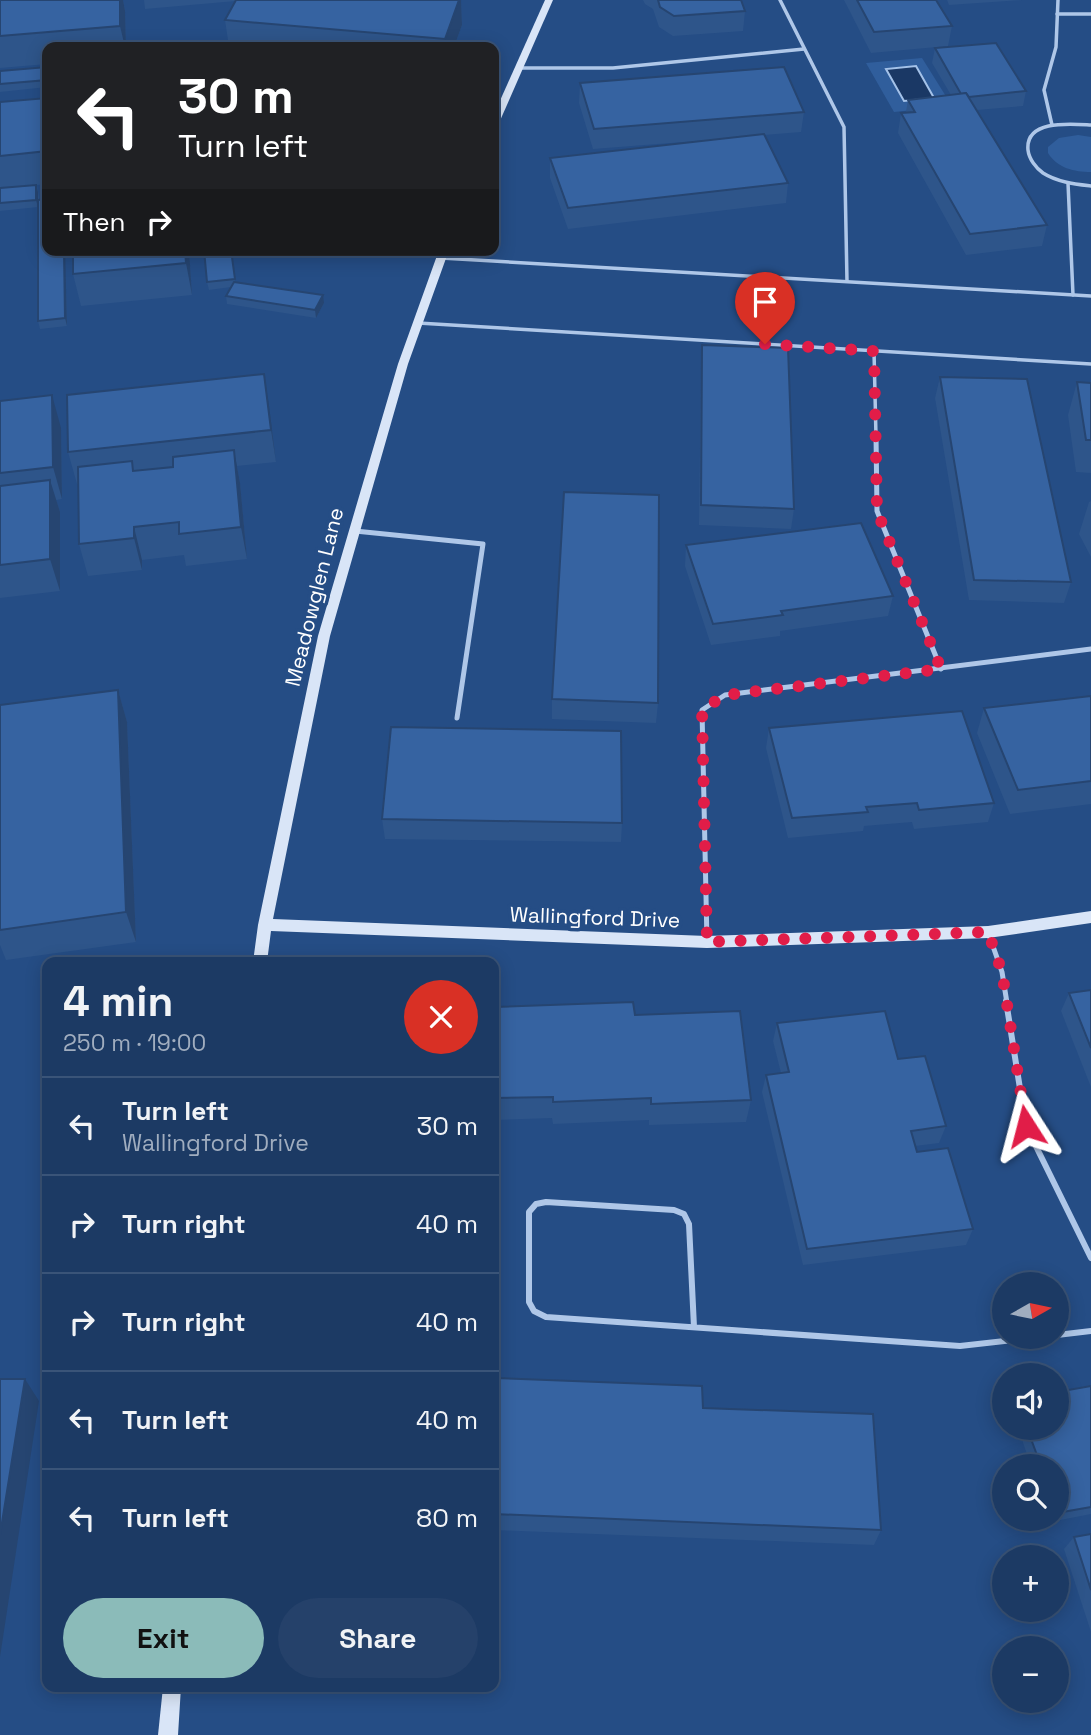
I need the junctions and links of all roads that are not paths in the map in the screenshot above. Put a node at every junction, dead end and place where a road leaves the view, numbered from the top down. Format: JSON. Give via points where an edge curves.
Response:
{"nodes":[{"id":1,"x":549,"y":0,"type":"edge"},
{"id":2,"x":780,"y":0,"type":"edge"},
{"id":3,"x":1058,"y":0,"type":"edge"},
{"id":4,"x":1058,"y":14,"type":"junction"},
{"id":5,"x":1091,"y":14,"type":"edge"},
{"id":6,"x":804,"y":49,"type":"junction"},
{"id":7,"x":517,"y":68,"type":"junction"},
{"id":8,"x":499,"y":111,"type":"edge"},
{"id":9,"x":1052,"y":125,"type":"junction"},
{"id":10,"x":1091,"y":125,"type":"edge"},
{"id":11,"x":1068,"y":183,"type":"junction"},
{"id":12,"x":1091,"y":186,"type":"edge"},
{"id":13,"x":441,"y":256,"type":"edge"},
{"id":14,"x":472,"y":256,"type":"edge"},
{"id":15,"x":847,"y":281,"type":"junction"},
{"id":16,"x":1073,"y":295,"type":"junction"},
{"id":17,"x":1091,"y":296,"type":"edge"},
{"id":18,"x":418,"y":323,"type":"junction"},
{"id":19,"x":874,"y":351,"type":"junction"},
{"id":20,"x":1091,"y":364,"type":"edge"},
{"id":21,"x":353,"y":531,"type":"junction"},
{"id":22,"x":1091,"y":649,"type":"edge"},
{"id":23,"x":941,"y":669,"type":"junction"},
{"id":24,"x":457,"y":718,"type":"dead end"},
{"id":25,"x":1091,"y":917,"type":"edge"},
{"id":26,"x":265,"y":925,"type":"junction"},
{"id":27,"x":988,"y":932,"type":"junction"},
{"id":28,"x":707,"y":942,"type":"junction"},
{"id":29,"x":261,"y":957,"type":"edge"},
{"id":30,"x":1091,"y":1258,"type":"edge"},
{"id":31,"x":694,"y":1327,"type":"junction"},
{"id":32,"x":1091,"y":1331,"type":"edge"},
{"id":33,"x":1069,"y":1334,"type":"edge"},
{"id":34,"x":992,"y":1342,"type":"edge"},
{"id":35,"x":172,"y":1692,"type":"edge"},
{"id":36,"x":168,"y":1735,"type":"edge"}],
"edges":[{"from":1,"to":7,"type":"street"},
{"from":2,"to":6,"type":"lane"},
{"from":3,"to":4,"type":"lane"},
{"from":4,"to":5,"type":"lane"},
{"from":4,"to":9,"type":"lane","via":[[1056,47],[1044,90]]},
{"from":6,"to":7,"type":"lane","via":[[612,68]]},
{"from":6,"to":15,"type":"lane","via":[[845,127]]},
{"from":7,"to":8,"type":"street"},
{"from":9,"to":10,"type":"lane"},
{"from":9,"to":11,"type":"lane","via":[[1029,137],[1027,157],[1035,168]]},
{"from":11,"to":12,"type":"lane"},
{"from":11,"to":16,"type":"lane"},
{"from":13,"to":18,"type":"street","name":"Meadowglen Lane"},
{"from":14,"to":15,"type":"lane"},
{"from":15,"to":16,"type":"lane"},
{"from":16,"to":17,"type":"lane"},
{"from":18,"to":19,"type":"lane"},
{"from":18,"to":21,"type":"street","name":"Meadowglen Lane"},
{"from":19,"to":20,"type":"lane"},
{"from":19,"to":23,"type":"lane","via":[[877,511]]},
{"from":21,"to":24,"type":"lane","via":[[483,544]]},
{"from":21,"to":26,"type":"street","name":"Meadowglen Lane","via":[[324,636]]},
{"from":22,"to":23,"type":"lane"},
{"from":23,"to":28,"type":"lane","via":[[725,695],[702,710]]},
{"from":25,"to":27,"type":"street","name":"Wallingford Drive"},
{"from":26,"to":28,"type":"street","name":"Wallingford Drive"},
{"from":26,"to":29,"type":"street","name":"Meadowglen Lane"},
{"from":27,"to":28,"type":"street","name":"Wallingford Drive"},
{"from":27,"to":30,"type":"lane","via":[[1002,972],[1026,1126]]},
{"from":31,"to":31,"type":"lane","via":[[546,1317],[534,1311],[529,1302],[529,1212],[546,1202],[684,1214],[689,1224]]},
{"from":31,"to":34,"type":"lane","via":[[960,1346]]},
{"from":32,"to":33,"type":"lane"},
{"from":35,"to":36,"type":"street"}]}
